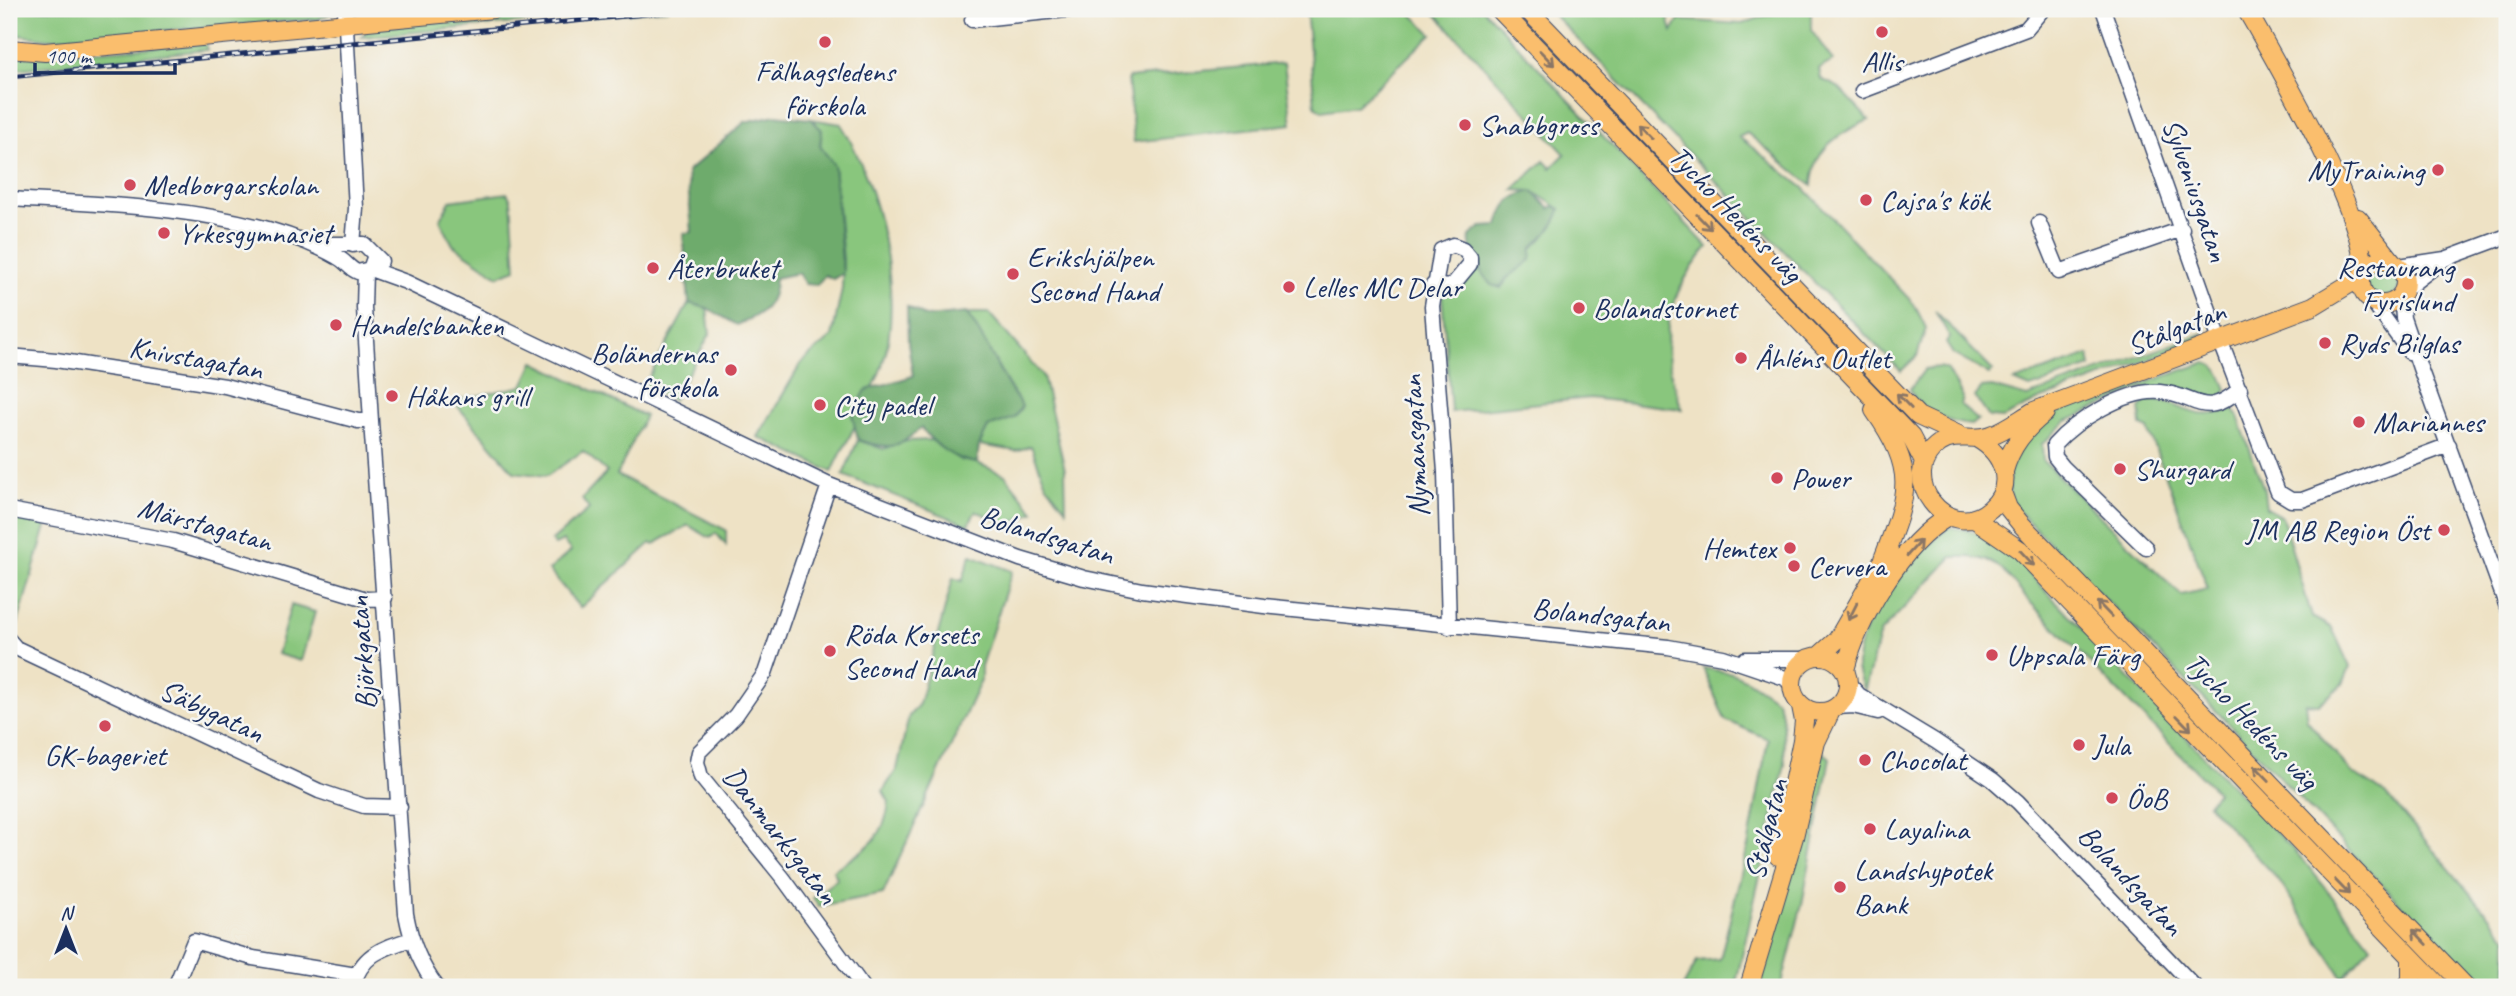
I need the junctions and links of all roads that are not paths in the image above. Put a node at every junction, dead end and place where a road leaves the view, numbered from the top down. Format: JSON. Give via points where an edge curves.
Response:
{"nodes":[{"id":1,"x":493,"y":9,"type":"edge"},
{"id":2,"x":1076,"y":9,"type":"edge"},
{"id":3,"x":1499,"y":9,"type":"edge"},
{"id":4,"x":1527,"y":9,"type":"edge"},
{"id":5,"x":2043,"y":9,"type":"edge"},
{"id":6,"x":2103,"y":9,"type":"edge"},
{"id":7,"x":2246,"y":9,"type":"edge"},
{"id":8,"x":346,"y":15,"type":"edge"},
{"id":9,"x":972,"y":20,"type":"dead end"},
{"id":10,"x":9,"y":49,"type":"edge"},
{"id":11,"x":1862,"y":91,"type":"dead end"},
{"id":12,"x":9,"y":199,"type":"edge"},
{"id":13,"x":2343,"y":199,"type":"junction"},
{"id":14,"x":2039,"y":223,"type":"dead end"},
{"id":15,"x":2182,"y":229,"type":"junction"},
{"id":16,"x":2507,"y":236,"type":"edge"},
{"id":17,"x":307,"y":243,"type":"junction"},
{"id":18,"x":356,"y":245,"type":"junction"},
{"id":19,"x":2445,"y":259,"type":"junction"},
{"id":20,"x":2395,"y":264,"type":"junction"},
{"id":21,"x":362,"y":266,"type":"junction"},
{"id":22,"x":2362,"y":274,"type":"junction"},
{"id":23,"x":1433,"y":285,"type":"junction"},
{"id":24,"x":2402,"y":293,"type":"junction"},
{"id":25,"x":2371,"y":301,"type":"junction"},
{"id":26,"x":2313,"y":306,"type":"junction"},
{"id":27,"x":2220,"y":340,"type":"junction"},
{"id":28,"x":9,"y":356,"type":"edge"},
{"id":29,"x":1844,"y":367,"type":"junction"},
{"id":30,"x":2420,"y":368,"type":"junction"},
{"id":31,"x":2240,"y":390,"type":"junction"},
{"id":32,"x":2059,"y":402,"type":"junction"},
{"id":33,"x":371,"y":421,"type":"junction"},
{"id":34,"x":1969,"y":437,"type":"junction"},
{"id":35,"x":2449,"y":445,"type":"junction"},
{"id":36,"x":1924,"y":462,"type":"junction"},
{"id":37,"x":2004,"y":471,"type":"junction"},
{"id":38,"x":829,"y":485,"type":"junction"},
{"id":39,"x":1923,"y":489,"type":"junction"},
{"id":40,"x":2002,"y":492,"type":"junction"},
{"id":41,"x":9,"y":510,"type":"edge"},
{"id":42,"x":1948,"y":517,"type":"junction"},
{"id":43,"x":1973,"y":518,"type":"junction"},
{"id":44,"x":2146,"y":548,"type":"dead end"},
{"id":45,"x":1883,"y":559,"type":"junction"},
{"id":46,"x":384,"y":598,"type":"junction"},
{"id":47,"x":2507,"y":607,"type":"edge"},
{"id":48,"x":1449,"y":627,"type":"junction"},
{"id":49,"x":9,"y":640,"type":"edge"},
{"id":50,"x":1723,"y":657,"type":"junction"},
{"id":51,"x":1813,"y":657,"type":"junction"},
{"id":52,"x":1847,"y":677,"type":"junction"},
{"id":53,"x":1791,"y":684,"type":"junction"},
{"id":54,"x":1801,"y":706,"type":"junction"},
{"id":55,"x":1834,"y":709,"type":"junction"},
{"id":56,"x":1889,"y":715,"type":"junction"},
{"id":57,"x":400,"y":807,"type":"junction"},
{"id":58,"x":411,"y":939,"type":"junction"},
{"id":59,"x":2411,"y":957,"type":"junction"},
{"id":60,"x":1757,"y":962,"type":"junction"},
{"id":61,"x":354,"y":981,"type":"edge"},
{"id":62,"x":175,"y":987,"type":"edge"},
{"id":63,"x":436,"y":987,"type":"edge"},
{"id":64,"x":863,"y":987,"type":"edge"},
{"id":65,"x":1749,"y":987,"type":"edge"},
{"id":66,"x":2195,"y":987,"type":"edge"},
{"id":67,"x":2408,"y":987,"type":"edge"},
{"id":68,"x":2432,"y":987,"type":"edge"},
{"id":69,"x":2440,"y":987,"type":"edge"},
{"id":70,"x":2466,"y":987,"type":"edge"}],
"edges":[{"from":1,"to":8,"type":"main road"},
{"from":2,"to":9,"type":"street"},
{"from":3,"to":29,"type":"main road","name":"Tycho Hedéns väg","one_way":true},
{"from":34,"to":4,"type":"main road","name":"Tycho Hedéns väg","one_way":true,"via":[[1918,416]]},
{"from":5,"to":11,"type":"street","via":[[2026,29]]},
{"from":6,"to":15,"type":"street","name":"Sylveniusgatan"},
{"from":7,"to":13,"type":"main road"},
{"from":8,"to":10,"type":"main road","via":[[45,52]]},
{"from":8,"to":18,"type":"street"},
{"from":12,"to":17,"type":"street","via":[[159,207],[269,229]]},
{"from":13,"to":20,"type":"main road"},
{"from":13,"to":22,"type":"main road","via":[[2361,246]]},
{"from":14,"to":15,"type":"street","via":[[2059,272]]},
{"from":15,"to":27,"type":"street","name":"Sylveniusgatan"},
{"from":16,"to":19,"type":"street"},
{"from":17,"to":18,"type":"street"},
{"from":17,"to":21,"type":"street","name":"Bolandsgatan"},
{"from":18,"to":21,"type":"street"},
{"from":18,"to":21,"type":"street"},
{"from":19,"to":20,"type":"street"},
{"from":19,"to":24,"type":"street"},
{"from":20,"to":22,"type":"main road","via":[[2379,260]]},
{"from":20,"to":24,"type":"main road","via":[[2405,278]]},
{"from":21,"to":33,"type":"street","name":"Björkgatan"},
{"from":21,"to":38,"type":"street","name":"Bolandsgatan","via":[[406,282]]},
{"from":22,"to":25,"type":"main road","via":[[2361,290]]},
{"from":22,"to":26,"type":"main road","name":"Stålgatan"},
{"from":23,"to":23,"type":"street","name":"Nymansgatan","via":[[1441,250],[1453,245],[1463,249],[1470,257],[1466,270],[1451,287]]},
{"from":23,"to":48,"type":"street","name":"Nymansgatan"},
{"from":24,"to":25,"type":"main road","via":[[2388,304]]},
{"from":24,"to":30,"type":"street","via":[[2403,318]]},
{"from":25,"to":26,"type":"main road","name":"Stålgatan","via":[[2359,298]]},
{"from":25,"to":30,"type":"street"},
{"from":26,"to":27,"type":"main road","name":"Stålgatan"},
{"from":27,"to":31,"type":"street","name":"Sylveniusgatan"},
{"from":27,"to":32,"type":"main road","name":"Stålgatan"},
{"from":28,"to":33,"type":"street","name":"Knivstagatan","via":[[225,386]]},
{"from":29,"to":36,"type":"main road","name":"Tycho Hedéns väg","via":[[1912,437]]},
{"from":29,"to":45,"type":"main road","via":[[1891,435],[1905,473],[1904,504]]},
{"from":30,"to":35,"type":"street"},
{"from":31,"to":35,"type":"street","name":"Sylveniusgatan","via":[[2278,492],[2291,500],[2313,497]]},
{"from":31,"to":44,"type":"street","via":[[2212,407],[2162,392],[2132,397],[2084,418],[2054,445],[2055,457],[2063,467]]},
{"from":32,"to":34,"type":"main road","name":"Stålgatan","via":[[1993,435]]},
{"from":32,"to":37,"type":"main road","name":"Stålgatan","via":[[2020,437]]},
{"from":33,"to":46,"type":"street","name":"Björkgatan"},
{"from":34,"to":36,"type":"main road","via":[[1939,444]]},
{"from":34,"to":37,"type":"main road","via":[[1990,446]]},
{"from":35,"to":47,"type":"street"},
{"from":36,"to":39,"type":"main road"},
{"from":37,"to":40,"type":"main road"},
{"from":38,"to":48,"type":"street","name":"Bolandsgatan","via":[[1020,559],[1084,578],[1189,597]]},
{"from":38,"to":64,"type":"street","name":"Danmarksgatan","via":[[765,673],[736,715],[699,752],[697,762],[701,777]]},
{"from":39,"to":42,"type":"main road","via":[[1937,510]]},
{"from":39,"to":45,"type":"main road","via":[[1913,516]]},
{"from":40,"to":43,"type":"main road","via":[[1996,504]]},
{"from":70,"to":40,"type":"main road","name":"Tycho Hedéns väg","one_way":true,"via":[[2020,523]]},
{"from":41,"to":46,"type":"street","name":"Märstagatan","via":[[173,541],[366,599]]},
{"from":42,"to":43,"type":"main road"},
{"from":52,"to":42,"type":"main road","one_way":true,"via":[[1860,629],[1891,576]]},
{"from":43,"to":59,"type":"main road","name":"Tycho Hedéns väg","one_way":true,"via":[[2020,550]]},
{"from":45,"to":51,"type":"main road","one_way":true,"via":[[1837,639]]},
{"from":46,"to":57,"type":"street","name":"Björkgatan"},
{"from":48,"to":50,"type":"street","name":"Bolandsgatan","via":[[1658,645]]},
{"from":49,"to":57,"type":"street","name":"Säbygatan","via":[[16,648],[319,792],[364,806]]},
{"from":50,"to":51,"type":"street","name":"Bolandsgatan"},
{"from":50,"to":53,"type":"street","name":"Bolandsgatan"},
{"from":51,"to":52,"type":"main road","via":[[1834,660]]},
{"from":51,"to":53,"type":"main road","via":[[1795,671]]},
{"from":52,"to":55,"type":"main road","via":[[1847,694]]},
{"from":52,"to":56,"type":"street","name":"Bolandsgatan"},
{"from":53,"to":54,"type":"main road"},
{"from":54,"to":55,"type":"main road","via":[[1815,713]]},
{"from":54,"to":60,"type":"main road","name":"Stålgatan","via":[[1802,740]]},
{"from":55,"to":56,"type":"street","name":"Bolandsgatan","via":[[1853,706]]},
{"from":55,"to":60,"type":"main road","name":"Stålgatan","via":[[1816,742]]},
{"from":56,"to":66,"type":"street","name":"Bolandsgatan","via":[[1993,780],[2018,802]]},
{"from":57,"to":58,"type":"street","name":"Björkgatan"},
{"from":58,"to":61,"type":"street","via":[[375,950]]},
{"from":58,"to":63,"type":"street","name":"Björkgatan"},
{"from":59,"to":67,"type":"main road"},
{"from":59,"to":69,"type":"main road","name":"Tycho Hedéns väg"},
{"from":60,"to":65,"type":"main road","name":"Stålgatan"},
{"from":61,"to":62,"type":"street","via":[[194,941]]},
{"from":67,"to":68,"type":"main road"}]}
